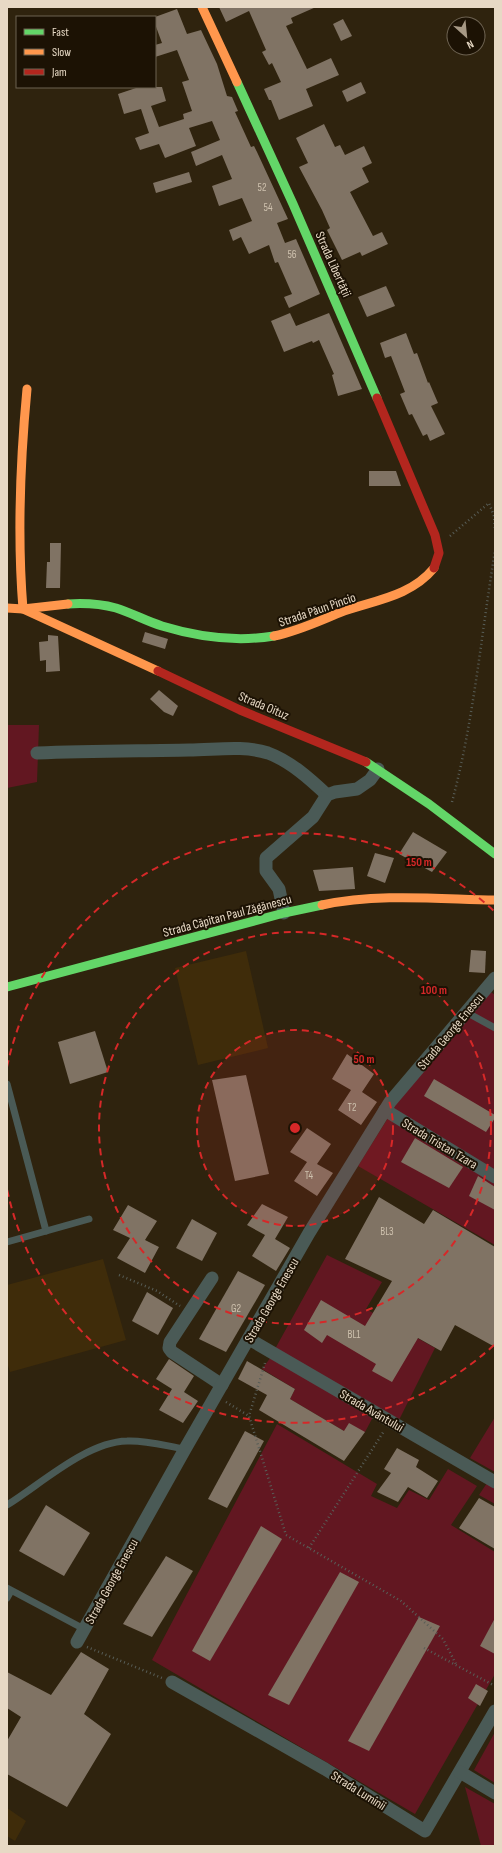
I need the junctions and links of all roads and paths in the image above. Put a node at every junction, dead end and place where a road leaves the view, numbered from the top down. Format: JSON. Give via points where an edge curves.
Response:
{"nodes":[{"id":1,"x":202,"y":7,"type":"edge"},
{"id":2,"x":27,"y":389,"type":"dead end"},
{"id":3,"x":495,"y":531,"type":"edge"},
{"id":4,"x":435,"y":535,"type":"junction"},
{"id":5,"x":495,"y":551,"type":"edge"},
{"id":6,"x":7,"y":608,"type":"edge"},
{"id":7,"x":23,"y":610,"type":"junction"},
{"id":8,"x":37,"y":753,"type":"dead end"},
{"id":9,"x":378,"y":769,"type":"junction"},
{"id":10,"x":327,"y":795,"type":"junction"},
{"id":11,"x":448,"y":817,"type":"junction"},
{"id":12,"x":495,"y":854,"type":"edge"},
{"id":13,"x":459,"y":900,"type":"junction"},
{"id":14,"x":495,"y":900,"type":"edge"},
{"id":15,"x":495,"y":906,"type":"edge"},
{"id":16,"x":284,"y":913,"type":"junction"},
{"id":17,"x":495,"y":978,"type":"edge"},
{"id":18,"x":7,"y":987,"type":"edge"},
{"id":19,"x":466,"y":1012,"type":"junction"},
{"id":20,"x":495,"y":1028,"type":"edge"},
{"id":21,"x":7,"y":1084,"type":"edge"},
{"id":22,"x":385,"y":1110,"type":"junction"},
{"id":23,"x":495,"y":1176,"type":"edge"},
{"id":24,"x":89,"y":1219,"type":"dead end"},
{"id":25,"x":46,"y":1231,"type":"junction"},
{"id":26,"x":7,"y":1242,"type":"edge"},
{"id":27,"x":119,"y":1275,"type":"dead end"},
{"id":28,"x":212,"y":1278,"type":"dead end"},
{"id":29,"x":189,"y":1311,"type":"junction"},
{"id":30,"x":249,"y":1339,"type":"junction"},
{"id":31,"x":270,"y":1351,"type":"junction"},
{"id":32,"x":219,"y":1390,"type":"junction"},
{"id":33,"x":249,"y":1416,"type":"junction"},
{"id":34,"x":391,"y":1421,"type":"junction"},
{"id":35,"x":184,"y":1449,"type":"junction"},
{"id":36,"x":495,"y":1482,"type":"edge"},
{"id":37,"x":7,"y":1504,"type":"edge"},
{"id":38,"x":309,"y":1548,"type":"junction"},
{"id":39,"x":9,"y":1589,"type":"edge"},
{"id":40,"x":7,"y":1598,"type":"edge"},
{"id":41,"x":84,"y":1629,"type":"junction"},
{"id":42,"x":77,"y":1642,"type":"joint"},
{"id":43,"x":424,"y":1648,"type":"dead end"},
{"id":44,"x":457,"y":1666,"type":"junction"},
{"id":45,"x":172,"y":1682,"type":"joint"},
{"id":46,"x":495,"y":1686,"type":"edge"},
{"id":47,"x":495,"y":1711,"type":"edge"},
{"id":48,"x":460,"y":1772,"type":"junction"},
{"id":49,"x":495,"y":1793,"type":"edge"}],
"edges":[{"from":1,"to":4,"type":"street","name":"Strada Libertății","via":[[358,350]]},
{"from":2,"to":7,"type":"street","via":[[19,554]]},
{"from":3,"to":4,"type":"path","via":[[494,516],[489,503],[448,538]]},
{"from":4,"to":7,"type":"street","name":"Strada Păun Pincio","via":[[439,544],[436,566],[415,586],[390,598],[345,611],[279,636],[228,638],[195,635],[117,608],[98,605],[51,605]]},
{"from":5,"to":11,"type":"path","via":[[471,716],[460,774]]},
{"from":6,"to":7,"type":"street","name":"Strada Oituz"},
{"from":7,"to":9,"type":"street","name":"Strada Oituz","via":[[96,641],[240,710],[360,759]]},
{"from":8,"to":10,"type":"street","via":[[244,748],[268,753],[288,763]]},
{"from":9,"to":10,"type":"street","via":[[370,780],[357,789]]},
{"from":9,"to":11,"type":"street","name":"Strada Oituz"},
{"from":10,"to":16,"type":"street","via":[[313,817],[266,858],[266,871],[280,889]]},
{"from":11,"to":12,"type":"street","name":"Strada Oituz"},
{"from":13,"to":14,"type":"street","name":"Strada Căpitan Paul Zăgănescu"},
{"from":13,"to":15,"type":"street","name":"Strada Căpitan Paul Zăgănescu"},
{"from":13,"to":16,"type":"street","name":"Strada Căpitan Paul Zăgănescu","via":[[369,899],[337,902]]},
{"from":16,"to":18,"type":"street","name":"Strada Căpitan Paul Zăgănescu"},
{"from":17,"to":19,"type":"street","name":"Strada George Enescu"},
{"from":19,"to":20,"type":"lane"},
{"from":19,"to":22,"type":"street","name":"Strada George Enescu"},
{"from":21,"to":25,"type":"lane"},
{"from":22,"to":23,"type":"street","name":"Strada Tristan Tzara"},
{"from":22,"to":30,"type":"street","name":"Strada George Enescu"},
{"from":24,"to":25,"type":"lane"},
{"from":25,"to":26,"type":"lane"},
{"from":27,"to":29,"type":"path","via":[[157,1291]]},
{"from":28,"to":29,"type":"street"},
{"from":29,"to":32,"type":"street","via":[[169,1348]]},
{"from":30,"to":31,"type":"street","name":"Strada Avântului"},
{"from":30,"to":32,"type":"street","name":"Strada George Enescu"},
{"from":31,"to":33,"type":"path","via":[[262,1368]]},
{"from":31,"to":34,"type":"street","name":"Strada Avântului"},
{"from":32,"to":33,"type":"path"},
{"from":32,"to":35,"type":"street","name":"Strada George Enescu"},
{"from":33,"to":38,"type":"path","via":[[286,1535]]},
{"from":34,"to":36,"type":"street","name":"Strada Avântului"},
{"from":34,"to":38,"type":"path"},
{"from":35,"to":37,"type":"lane","via":[[144,1442],[109,1444],[75,1459]]},
{"from":35,"to":41,"type":"street","name":"Strada George Enescu"},
{"from":38,"to":44,"type":"path","via":[[401,1601],[443,1639]]},
{"from":39,"to":40,"type":"lane"},
{"from":39,"to":41,"type":"lane"},
{"from":41,"to":42,"type":"street","name":"Strada George Enescu"},
{"from":42,"to":45,"type":"path"},
{"from":43,"to":44,"type":"path"},
{"from":44,"to":46,"type":"path"},
{"from":45,"to":48,"type":"street","name":"Strada Luminii","via":[[325,1769],[425,1831]]},
{"from":47,"to":48,"type":"street","name":"Strada Luminii"},
{"from":48,"to":49,"type":"street"}]}
